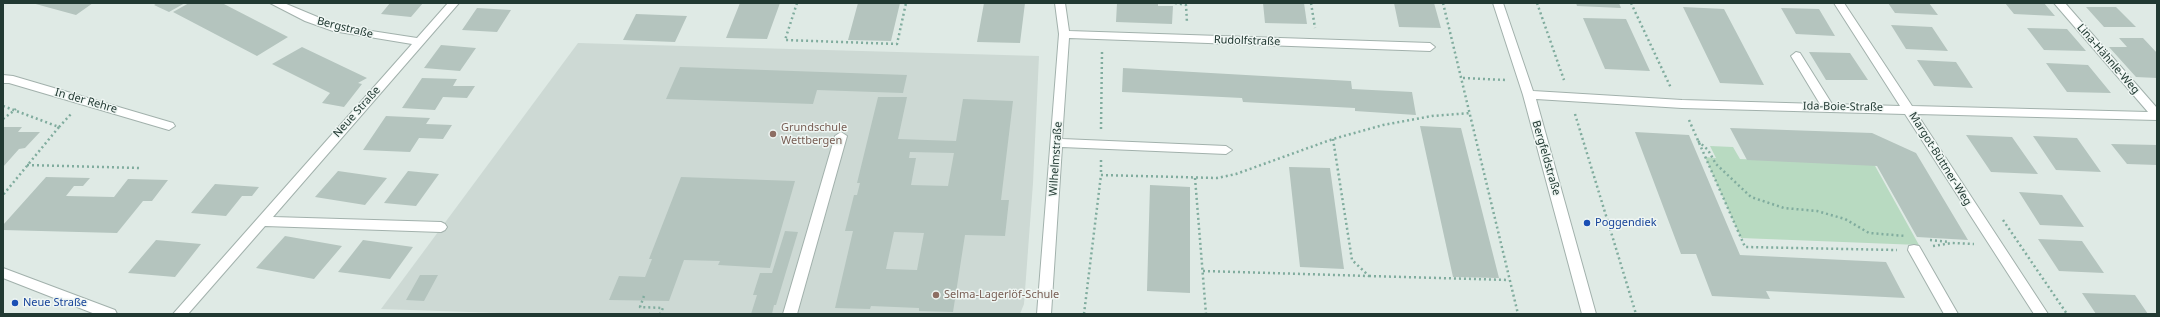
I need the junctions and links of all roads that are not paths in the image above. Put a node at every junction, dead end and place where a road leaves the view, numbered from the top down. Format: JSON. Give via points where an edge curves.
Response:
{"nodes":[{"id":1,"x":275,"y":3,"type":"edge"},
{"id":2,"x":454,"y":3,"type":"edge"},
{"id":3,"x":1060,"y":3,"type":"edge"},
{"id":4,"x":1498,"y":3,"type":"edge"},
{"id":5,"x":1840,"y":3,"type":"edge"},
{"id":6,"x":2059,"y":3,"type":"edge"},
{"id":7,"x":1064,"y":34,"type":"junction"},
{"id":8,"x":420,"y":42,"type":"junction"},
{"id":9,"x":1430,"y":47,"type":"dead end"},
{"id":10,"x":1796,"y":56,"type":"dead end"},
{"id":11,"x":3,"y":79,"type":"edge"},
{"id":12,"x":1529,"y":95,"type":"junction"},
{"id":13,"x":1828,"y":107,"type":"junction"},
{"id":14,"x":1908,"y":108,"type":"junction"},
{"id":15,"x":2157,"y":116,"type":"edge"},
{"id":16,"x":169,"y":126,"type":"dead end"},
{"id":17,"x":841,"y":136,"type":"dead end"},
{"id":18,"x":1057,"y":143,"type":"junction"},
{"id":19,"x":1226,"y":150,"type":"dead end"},
{"id":20,"x":261,"y":221,"type":"junction"},
{"id":21,"x":441,"y":227,"type":"dead end"},
{"id":22,"x":1914,"y":250,"type":"road end"},
{"id":23,"x":3,"y":273,"type":"edge"},
{"id":24,"x":110,"y":314,"type":"edge"},
{"id":25,"x":180,"y":314,"type":"edge"},
{"id":26,"x":790,"y":314,"type":"edge"},
{"id":27,"x":1044,"y":314,"type":"edge"},
{"id":28,"x":1590,"y":314,"type":"edge"},
{"id":29,"x":1951,"y":314,"type":"edge"},
{"id":30,"x":2041,"y":314,"type":"edge"}],
"edges":[{"from":1,"to":8,"type":"street","name":"Bergstraße","via":[[337,29]]},
{"from":2,"to":8,"type":"street","name":"Neue Straße"},
{"from":3,"to":7,"type":"street","name":"Wilhelmstraße"},
{"from":4,"to":12,"type":"street","name":"Bergfeldstraße"},
{"from":5,"to":14,"type":"street","name":"Margot-Büttner-Weg"},
{"from":6,"to":15,"type":"street","name":"Lina-Hähnle-Weg"},
{"from":7,"to":9,"type":"street","name":"Rudolfstraße"},
{"from":7,"to":18,"type":"street","name":"Wilhelmstraße"},
{"from":8,"to":20,"type":"street","name":"Neue Straße"},
{"from":10,"to":13,"type":"street"},
{"from":11,"to":16,"type":"street","name":"In der Rehre"},
{"from":12,"to":13,"type":"street","name":"Ida-Boie-Straße","via":[[1682,104]]},
{"from":12,"to":28,"type":"street","name":"Bergfeldstraße"},
{"from":13,"to":14,"type":"street","name":"Ida-Boie-Straße"},
{"from":14,"to":15,"type":"street","name":"Ida-Boie-Straße"},
{"from":14,"to":30,"type":"street","name":"Margot-Büttner-Weg"},
{"from":17,"to":26,"type":"street"},
{"from":18,"to":19,"type":"street"},
{"from":18,"to":27,"type":"street","name":"Wilhelmstraße"},
{"from":20,"to":21,"type":"street"},
{"from":20,"to":25,"type":"street","name":"Neue Straße"},
{"from":22,"to":29,"type":"street"},
{"from":23,"to":24,"type":"street"}]}
